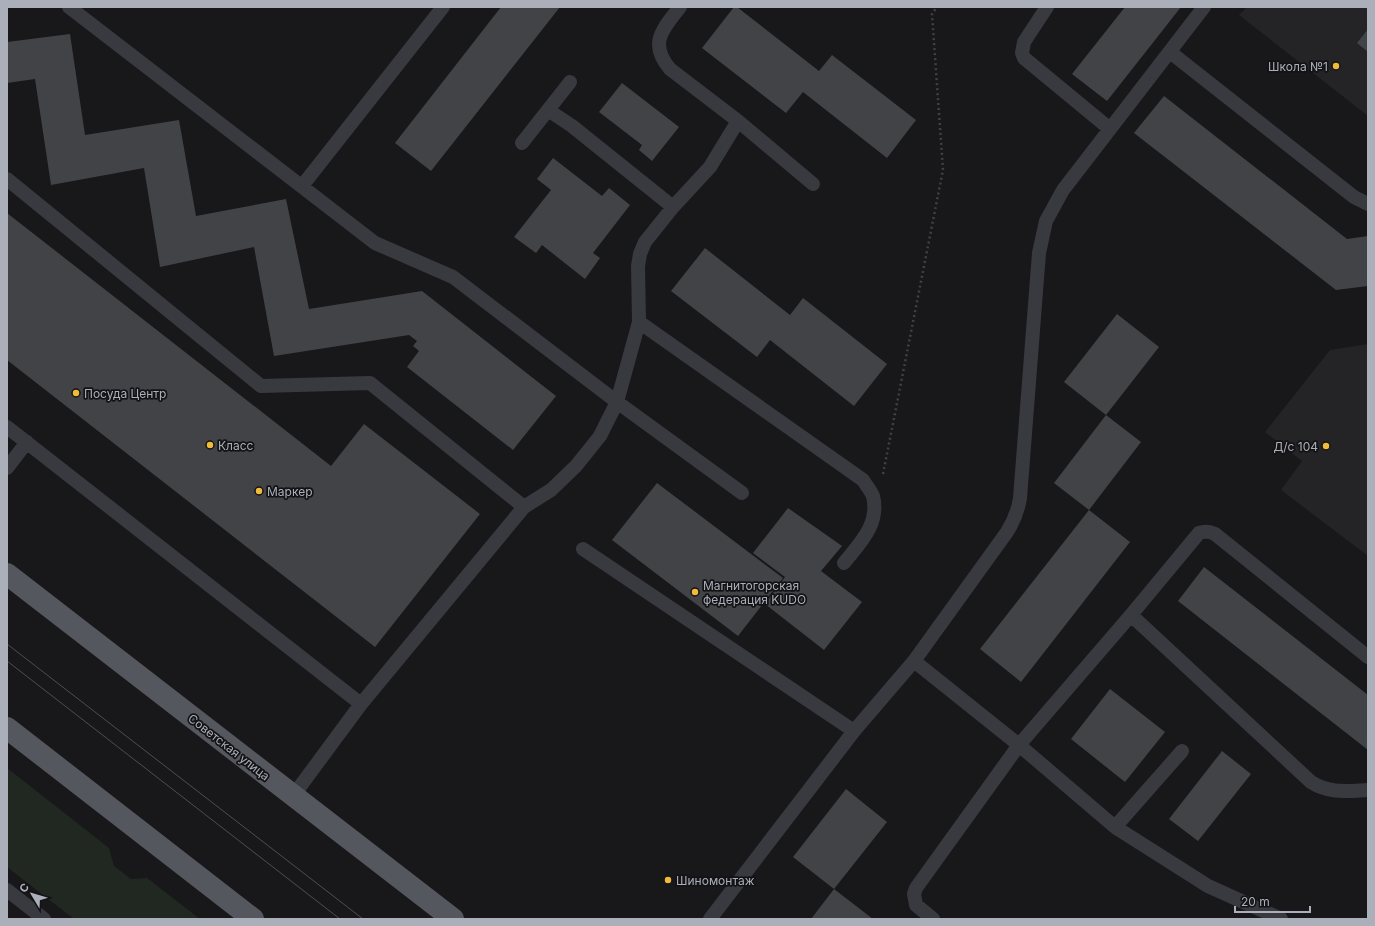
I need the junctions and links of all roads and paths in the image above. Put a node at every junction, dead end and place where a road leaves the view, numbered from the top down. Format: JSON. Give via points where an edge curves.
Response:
{"nodes":[{"id":1,"x":70,"y":7,"type":"edge"},
{"id":2,"x":443,"y":7,"type":"edge"},
{"id":3,"x":680,"y":7,"type":"edge"},
{"id":4,"x":937,"y":7,"type":"edge"},
{"id":5,"x":1047,"y":7,"type":"edge"},
{"id":6,"x":1204,"y":7,"type":"edge"},
{"id":7,"x":1170,"y":52,"type":"junction"},
{"id":8,"x":570,"y":82,"type":"dead end"},
{"id":9,"x":548,"y":110,"type":"junction"},
{"id":10,"x":738,"y":121,"type":"junction"},
{"id":11,"x":1110,"y":129,"type":"junction"},
{"id":12,"x":522,"y":143,"type":"dead end"},
{"id":13,"x":7,"y":180,"type":"edge"},
{"id":14,"x":813,"y":184,"type":"dead end"},
{"id":15,"x":302,"y":186,"type":"junction"},
{"id":16,"x":1368,"y":204,"type":"edge"},
{"id":17,"x":673,"y":207,"type":"junction"},
{"id":18,"x":640,"y":322,"type":"junction"},
{"id":19,"x":617,"y":402,"type":"junction"},
{"id":20,"x":7,"y":426,"type":"edge"},
{"id":21,"x":27,"y":442,"type":"junction"},
{"id":22,"x":7,"y":468,"type":"edge"},
{"id":23,"x":883,"y":474,"type":"dead end"},
{"id":24,"x":742,"y":493,"type":"dead end"},
{"id":25,"x":524,"y":507,"type":"junction"},
{"id":26,"x":583,"y":550,"type":"dead end"},
{"id":27,"x":844,"y":563,"type":"dead end"},
{"id":28,"x":7,"y":574,"type":"edge"},
{"id":29,"x":1131,"y":615,"type":"junction"},
{"id":30,"x":1368,"y":657,"type":"edge"},
{"id":31,"x":914,"y":660,"type":"junction"},
{"id":32,"x":361,"y":704,"type":"junction"},
{"id":33,"x":7,"y":728,"type":"edge"},
{"id":34,"x":854,"y":731,"type":"junction"},
{"id":35,"x":1019,"y":745,"type":"junction"},
{"id":36,"x":1182,"y":751,"type":"dead end"},
{"id":37,"x":1368,"y":790,"type":"edge"},
{"id":38,"x":292,"y":796,"type":"junction"},
{"id":39,"x":1115,"y":827,"type":"junction"},
{"id":40,"x":7,"y":890,"type":"edge"},
{"id":41,"x":44,"y":919,"type":"edge"},
{"id":42,"x":253,"y":919,"type":"edge"},
{"id":43,"x":453,"y":919,"type":"edge"},
{"id":44,"x":710,"y":919,"type":"edge"},
{"id":45,"x":933,"y":919,"type":"edge"},
{"id":46,"x":1281,"y":919,"type":"edge"}],
"edges":[{"from":1,"to":15,"type":"lane"},
{"from":2,"to":15,"type":"lane"},
{"from":3,"to":10,"type":"lane","via":[[660,38],[659,49],[663,61]]},
{"from":4,"to":23,"type":"path","via":[[932,14],[943,170]]},
{"from":5,"to":11,"type":"lane","via":[[1024,42],[1024,58]]},
{"from":6,"to":7,"type":"lane"},
{"from":7,"to":11,"type":"lane"},
{"from":7,"to":16,"type":"lane","via":[[1354,197]]},
{"from":8,"to":9,"type":"lane"},
{"from":9,"to":12,"type":"lane"},
{"from":9,"to":17,"type":"lane","via":[[572,126]]},
{"from":10,"to":14,"type":"lane"},
{"from":10,"to":17,"type":"lane","via":[[710,167]]},
{"from":11,"to":31,"type":"lane","via":[[1063,190],[1046,221],[1039,253],[1018,510],[1008,532]]},
{"from":13,"to":25,"type":"lane","via":[[261,386],[370,383]]},
{"from":15,"to":19,"type":"lane","via":[[375,243],[453,277]]},
{"from":17,"to":18,"type":"lane","via":[[645,242],[640,254]]},
{"from":18,"to":19,"type":"lane"},
{"from":18,"to":27,"type":"lane","via":[[863,480],[872,496],[874,514],[868,533]]},
{"from":19,"to":24,"type":"lane"},
{"from":19,"to":25,"type":"lane","via":[[600,436],[576,466],[551,490]]},
{"from":20,"to":21,"type":"lane"},
{"from":21,"to":22,"type":"lane"},
{"from":21,"to":32,"type":"lane"},
{"from":25,"to":32,"type":"lane"},
{"from":26,"to":34,"type":"lane"},
{"from":28,"to":38,"type":"main road","name":"Советская улица"},
{"from":29,"to":30,"type":"lane","via":[[1194,537],[1204,531],[1210,531]]},
{"from":29,"to":35,"type":"lane"},
{"from":29,"to":37,"type":"lane","via":[[1311,782],[1327,790]]},
{"from":31,"to":34,"type":"lane"},
{"from":31,"to":35,"type":"lane"},
{"from":32,"to":38,"type":"lane"},
{"from":33,"to":42,"type":"main road"},
{"from":34,"to":44,"type":"lane"},
{"from":35,"to":39,"type":"lane"},
{"from":35,"to":45,"type":"lane","via":[[916,888],[916,905]]},
{"from":36,"to":39,"type":"lane"},
{"from":38,"to":43,"type":"main road","name":"Советская улица"},
{"from":39,"to":46,"type":"lane","via":[[1208,886]]},
{"from":40,"to":41,"type":"lane"}]}
